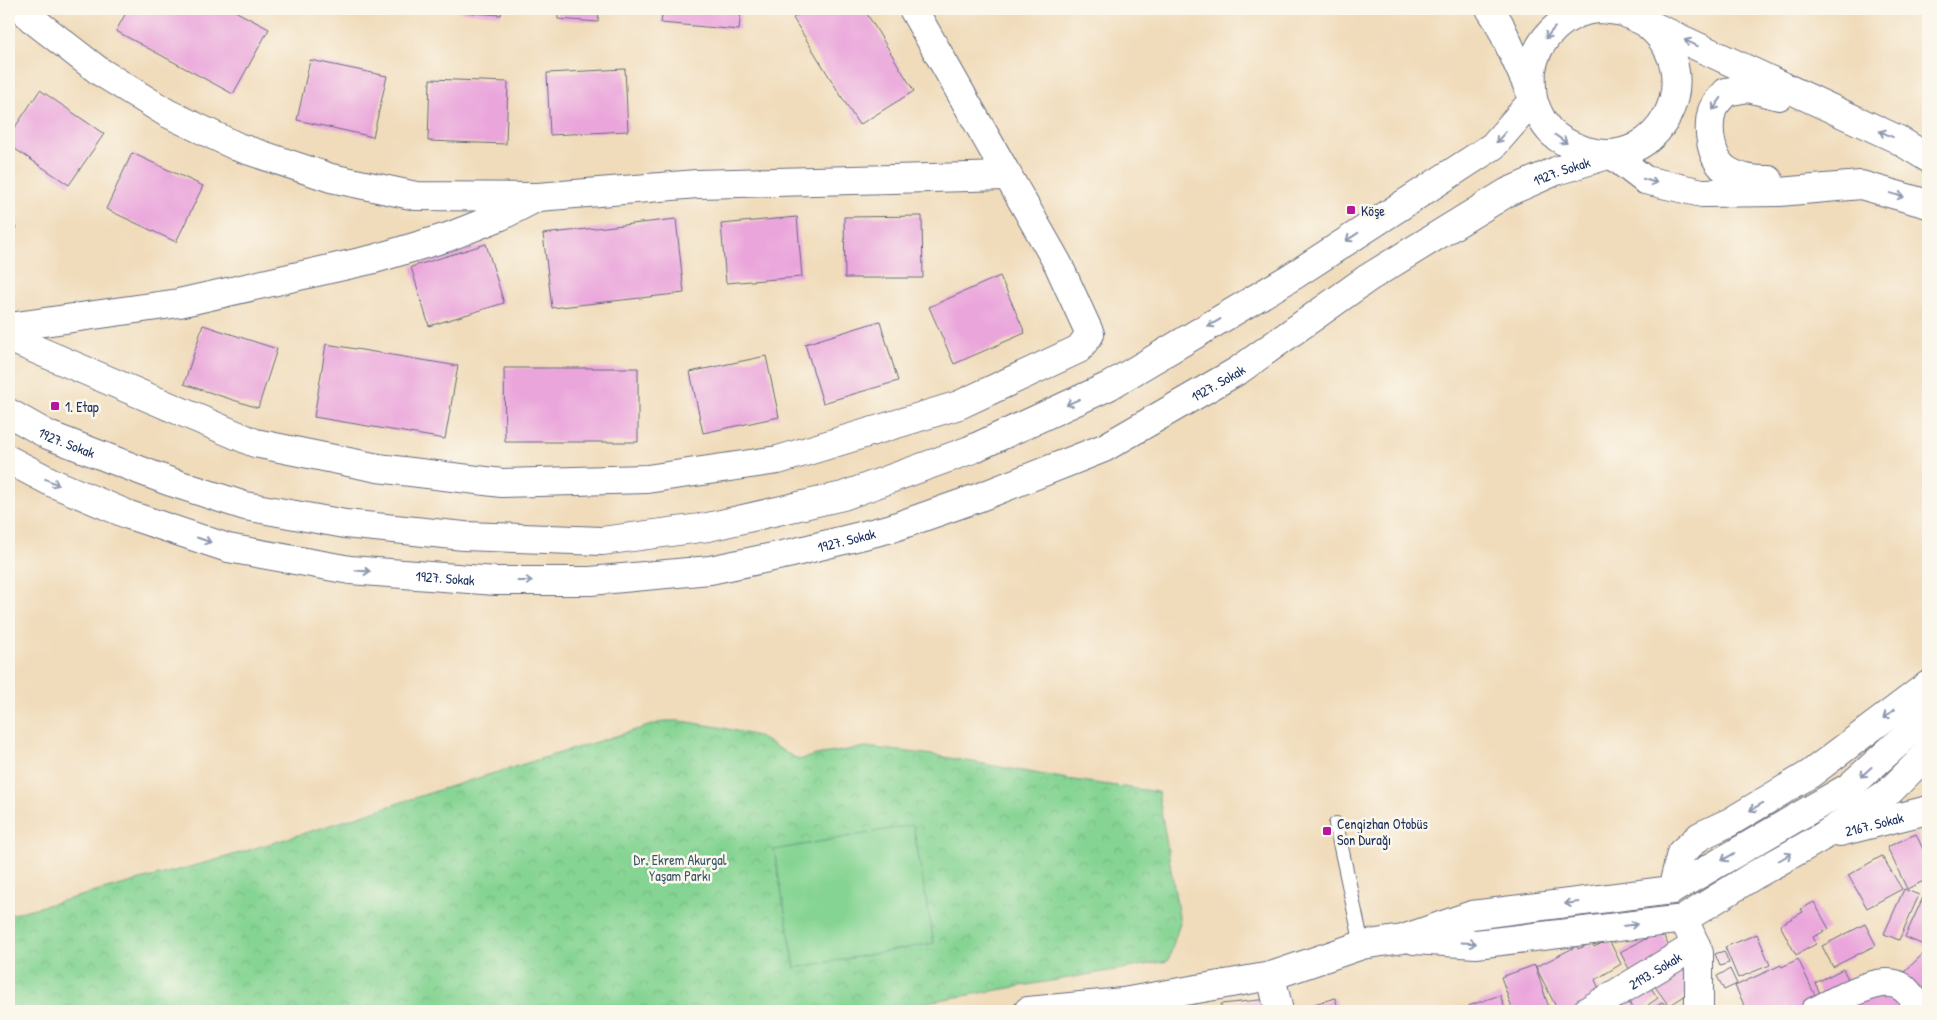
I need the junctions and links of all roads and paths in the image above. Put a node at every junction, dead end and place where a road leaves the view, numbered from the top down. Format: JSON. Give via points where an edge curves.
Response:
{"nodes":[{"id":1,"x":22,"y":9,"type":"edge"},
{"id":2,"x":913,"y":9,"type":"edge"},
{"id":3,"x":1490,"y":9,"type":"edge"},
{"id":4,"x":1632,"y":14,"type":"edge"},
{"id":5,"x":1533,"y":100,"type":"junction"},
{"id":6,"x":1827,"y":108,"type":"junction"},
{"id":7,"x":1611,"y":154,"type":"junction"},
{"id":8,"x":1928,"y":158,"type":"edge"},
{"id":9,"x":1008,"y":176,"type":"junction"},
{"id":10,"x":1861,"y":185,"type":"junction"},
{"id":11,"x":538,"y":197,"type":"junction"},
{"id":12,"x":1928,"y":204,"type":"edge"},
{"id":13,"x":9,"y":327,"type":"edge"},
{"id":14,"x":9,"y":338,"type":"edge"},
{"id":15,"x":9,"y":413,"type":"edge"},
{"id":16,"x":9,"y":460,"type":"edge"},
{"id":17,"x":1928,"y":684,"type":"edge"},
{"id":18,"x":1928,"y":716,"type":"edge"},
{"id":19,"x":1928,"y":753,"type":"edge"},
{"id":20,"x":1928,"y":810,"type":"edge"},
{"id":21,"x":1336,"y":824,"type":"dead end"},
{"id":22,"x":1820,"y":838,"type":"junction"},
{"id":23,"x":1672,"y":890,"type":"junction"},
{"id":24,"x":1684,"y":919,"type":"junction"},
{"id":25,"x":1403,"y":939,"type":"junction"},
{"id":26,"x":1696,"y":945,"type":"junction"},
{"id":27,"x":1362,"y":946,"type":"junction"},
{"id":28,"x":1271,"y":976,"type":"junction"},
{"id":29,"x":1124,"y":1006,"type":"edge"},
{"id":30,"x":1028,"y":1011,"type":"edge"},
{"id":31,"x":1279,"y":1011,"type":"edge"},
{"id":32,"x":1587,"y":1011,"type":"edge"},
{"id":33,"x":1700,"y":1011,"type":"edge"},
{"id":34,"x":1815,"y":1011,"type":"edge"},
{"id":35,"x":1922,"y":1011,"type":"edge"}],
"edges":[{"from":1,"to":11,"type":"street","via":[[100,71],[167,114],[238,147],[331,178],[416,196]]},
{"from":2,"to":9,"type":"street"},
{"from":3,"to":5,"type":"street"},
{"from":4,"to":5,"type":"street","one_way":true,"via":[[1598,9],[1576,14],[1556,27],[1541,45],[1532,67]]},
{"from":6,"to":4,"type":"street","one_way":true},
{"from":4,"to":7,"type":"street","via":[[1661,36],[1672,57],[1676,81],[1673,105],[1661,127],[1642,143]]},
{"from":5,"to":7,"type":"street","one_way":true,"via":[[1552,133],[1572,147]]},
{"from":5,"to":15,"type":"street","name":"1927. Sokak","one_way":true,"via":[[1493,146],[1293,276],[1109,386],[970,450],[843,496],[708,527],[602,541],[464,536],[345,524],[245,506],[168,481],[48,435]]},
{"from":8,"to":6,"type":"street","one_way":true,"via":[[1897,139]]},
{"from":6,"to":10,"type":"street","one_way":true,"via":[[1748,88],[1726,92],[1712,109],[1709,130],[1713,152],[1726,170],[1747,179]]},
{"from":7,"to":10,"type":"street","one_way":true,"via":[[1645,180],[1702,193],[1780,192]]},
{"from":16,"to":7,"type":"street","name":"1927. Sokak","one_way":true,"via":[[53,483],[129,514],[228,548],[350,570],[496,581],[590,582],[710,570],[892,528],[1104,448],[1239,370],[1368,278],[1508,192],[1556,171]]},
{"from":9,"to":11,"type":"street","via":[[698,184]]},
{"from":9,"to":14,"type":"street","via":[[1058,264],[1090,334],[1079,349],[960,405],[778,460],[647,479],[502,483],[378,468],[255,443]]},
{"from":10,"to":12,"type":"street","one_way":true},
{"from":11,"to":13,"type":"street","via":[[448,236],[374,259],[179,304]]},
{"from":17,"to":23,"type":"street","one_way":true,"via":[[1810,774],[1730,822],[1700,836],[1680,854]]},
{"from":18,"to":23,"type":"street","one_way":true,"via":[[1849,787]]},
{"from":19,"to":22,"type":"street","via":[[1890,791]]},
{"from":20,"to":22,"type":"street","name":"2167. Sokak"},
{"from":21,"to":27,"type":"lane"},
{"from":24,"to":22,"type":"street","one_way":true},
{"from":23,"to":24,"type":"street"},
{"from":23,"to":25,"type":"street","one_way":true,"via":[[1472,915]]},
{"from":25,"to":24,"type":"street","one_way":true,"via":[[1476,944]]},
{"from":24,"to":26,"type":"street"},
{"from":25,"to":27,"type":"street"},
{"from":26,"to":32,"type":"street","name":"2193. Sokak"},
{"from":26,"to":33,"type":"street"},
{"from":27,"to":28,"type":"street"},
{"from":28,"to":29,"type":"street"},
{"from":28,"to":31,"type":"street"},
{"from":29,"to":30,"type":"street"},
{"from":34,"to":35,"type":"street","via":[[1871,985],[1888,982],[1902,986]]}]}
